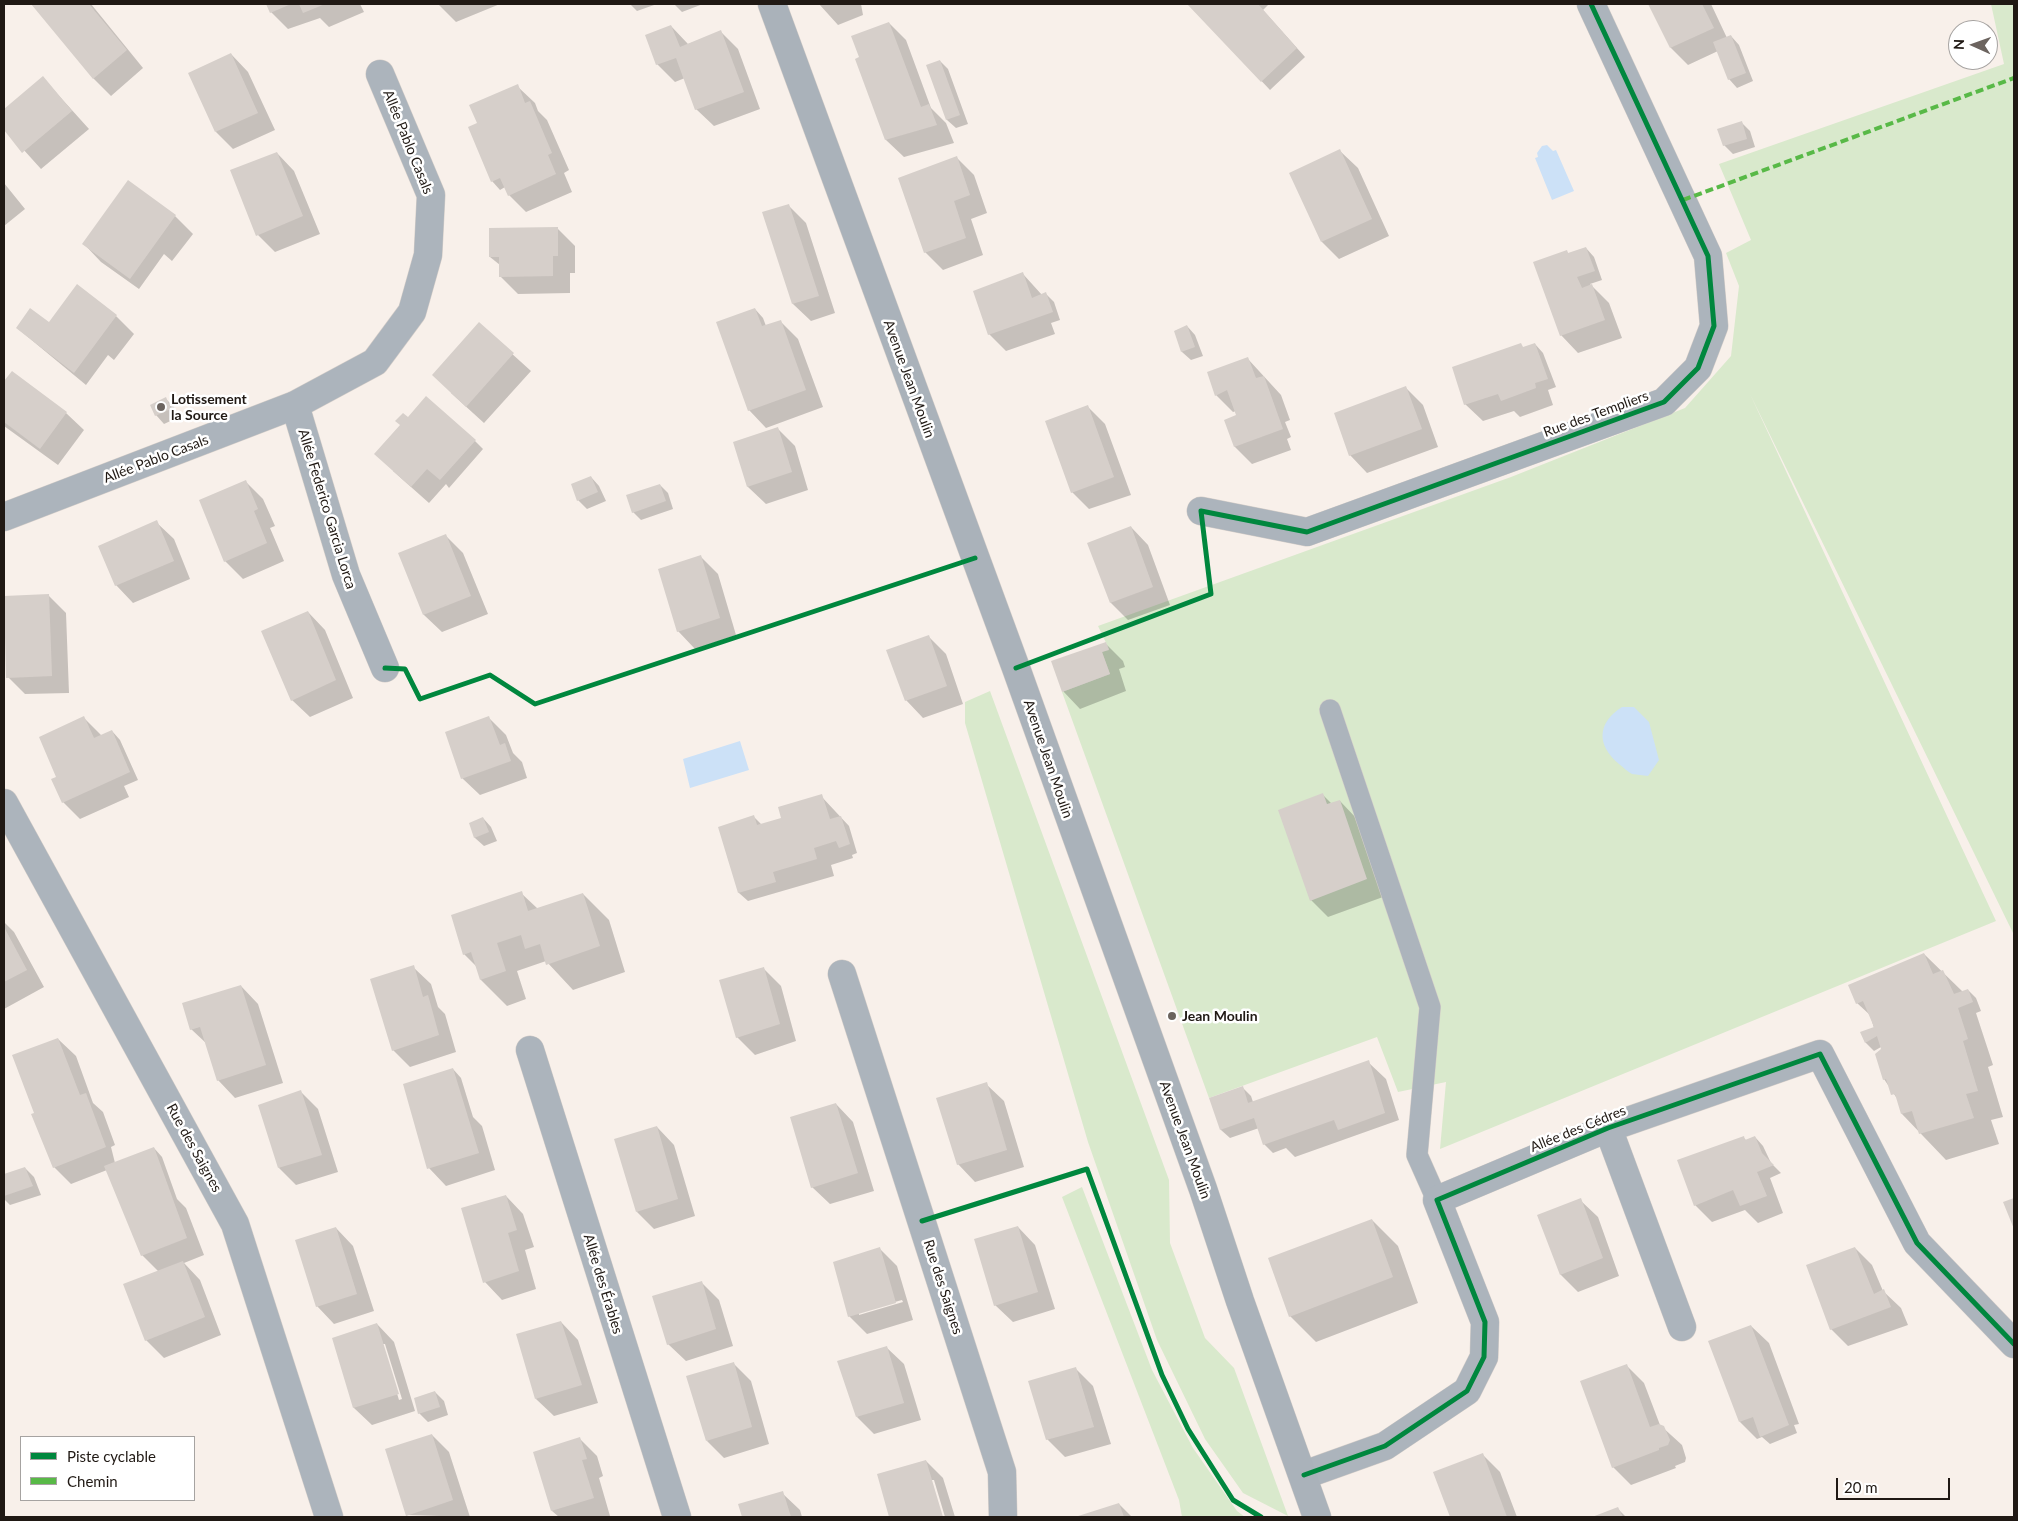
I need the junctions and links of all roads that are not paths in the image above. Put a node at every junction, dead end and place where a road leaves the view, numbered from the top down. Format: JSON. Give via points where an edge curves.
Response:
{"nodes":[{"id":1,"x":772,"y":4,"type":"edge"},
{"id":2,"x":1591,"y":4,"type":"edge"},
{"id":3,"x":380,"y":74,"type":"dead end"},
{"id":4,"x":295,"y":405,"type":"junction"},
{"id":5,"x":1201,"y":511,"type":"dead end"},
{"id":6,"x":4,"y":517,"type":"edge"},
{"id":7,"x":386,"y":668,"type":"dead end"},
{"id":8,"x":1330,"y":710,"type":"dead end"},
{"id":9,"x":4,"y":803,"type":"edge"},
{"id":10,"x":842,"y":974,"type":"dead end"},
{"id":11,"x":530,"y":1050,"type":"dead end"},
{"id":12,"x":1608,"y":1128,"type":"junction"},
{"id":13,"x":1437,"y":1200,"type":"junction"},
{"id":14,"x":1682,"y":1327,"type":"dead end"},
{"id":15,"x":2014,"y":1344,"type":"edge"},
{"id":16,"x":1304,"y":1475,"type":"junction"},
{"id":17,"x":329,"y":1517,"type":"edge"},
{"id":18,"x":677,"y":1517,"type":"edge"},
{"id":19,"x":1003,"y":1517,"type":"edge"},
{"id":20,"x":1318,"y":1517,"type":"edge"}],
"edges":[{"from":1,"to":16,"type":"main road","name":"Avenue Jean Moulin","via":[[1016,668]]},
{"from":2,"to":5,"type":"street","name":"Rue des Templiers","via":[[1708,256],[1714,326],[1698,368],[1664,402],[1308,532]]},
{"from":3,"to":4,"type":"street","name":"Allée Pablo Casals","via":[[431,195],[428,256],[412,312],[375,362]]},
{"from":4,"to":6,"type":"street","name":"Allée Pablo Casals"},
{"from":4,"to":7,"type":"street","name":"Allée Federico Garcia Lorca","via":[[346,576]]},
{"from":8,"to":13,"type":"lane","via":[[1430,1007],[1417,1155]]},
{"from":9,"to":17,"type":"street","name":"Rue des Saignes","via":[[235,1224]]},
{"from":10,"to":19,"type":"street","name":"Rue des Saignes","via":[[1002,1472]]},
{"from":11,"to":18,"type":"street","name":"Allée des Érables"},
{"from":12,"to":13,"type":"street","name":"Allée des Cédres"},
{"from":12,"to":14,"type":"street","name":"Allée des Cédres"},
{"from":12,"to":15,"type":"street","name":"Allée des Cédres","via":[[1820,1054],[1917,1243]]},
{"from":13,"to":16,"type":"street","via":[[1485,1322],[1484,1357],[1466,1391],[1385,1446]]},
{"from":16,"to":20,"type":"main road","name":"Avenue Jean Moulin"}]}
